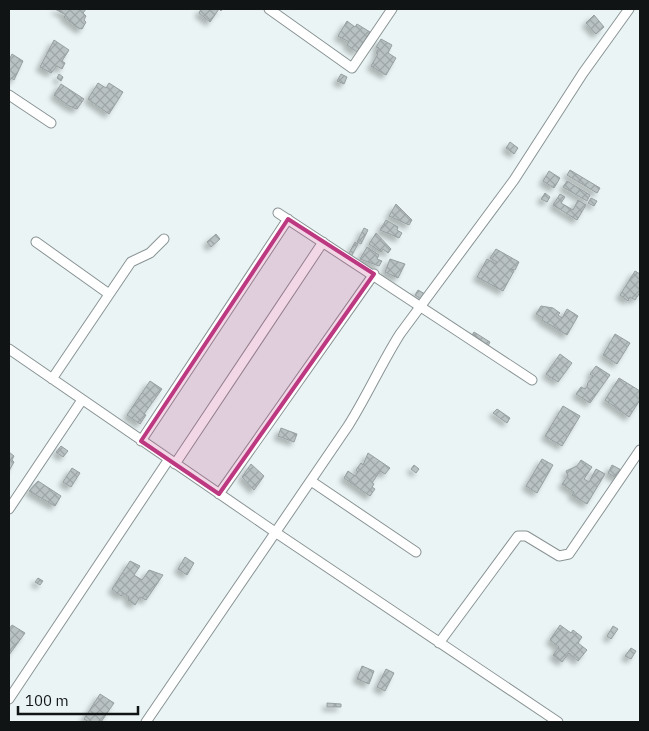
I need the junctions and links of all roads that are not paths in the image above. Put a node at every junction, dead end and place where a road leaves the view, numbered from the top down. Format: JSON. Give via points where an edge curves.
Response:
{"nodes":[{"id":1,"x":269,"y":9,"type":"edge"},
{"id":2,"x":392,"y":9,"type":"edge"},
{"id":3,"x":629,"y":9,"type":"edge"},
{"id":4,"x":9,"y":95,"type":"edge"},
{"id":5,"x":51,"y":124,"type":"dead end"},
{"id":6,"x":278,"y":213,"type":"dead end"},
{"id":7,"x":288,"y":219,"type":"junction"},
{"id":8,"x":164,"y":238,"type":"dead end"},
{"id":9,"x":36,"y":242,"type":"dead end"},
{"id":10,"x":323,"y":242,"type":"junction"},
{"id":11,"x":374,"y":274,"type":"junction"},
{"id":12,"x":109,"y":294,"type":"junction"},
{"id":13,"x":421,"y":305,"type":"junction"},
{"id":14,"x":9,"y":349,"type":"edge"},
{"id":15,"x":52,"y":379,"type":"junction"},
{"id":16,"x":532,"y":380,"type":"dead end"},
{"id":17,"x":82,"y":400,"type":"junction"},
{"id":18,"x":142,"y":441,"type":"junction"},
{"id":19,"x":640,"y":450,"type":"edge"},
{"id":20,"x":172,"y":462,"type":"junction"},
{"id":21,"x":311,"y":481,"type":"junction"},
{"id":22,"x":220,"y":494,"type":"junction"},
{"id":23,"x":9,"y":509,"type":"edge"},
{"id":24,"x":275,"y":532,"type":"junction"},
{"id":25,"x":416,"y":552,"type":"dead end"},
{"id":26,"x":439,"y":643,"type":"junction"},
{"id":27,"x":9,"y":699,"type":"edge"},
{"id":28,"x":146,"y":722,"type":"edge"},
{"id":29,"x":558,"y":722,"type":"edge"}],
"edges":[{"from":1,"to":2,"type":"street","via":[[352,68]]},
{"from":3,"to":13,"type":"street","via":[[514,180]]},
{"from":4,"to":5,"type":"street"},
{"from":6,"to":7,"type":"street"},
{"from":7,"to":10,"type":"street"},
{"from":7,"to":18,"type":"street"},
{"from":8,"to":12,"type":"street","via":[[150,253],[131,262]]},
{"from":9,"to":12,"type":"street"},
{"from":10,"to":11,"type":"street"},
{"from":10,"to":20,"type":"street"},
{"from":11,"to":13,"type":"street"},
{"from":11,"to":22,"type":"street"},
{"from":12,"to":15,"type":"street"},
{"from":13,"to":16,"type":"street"},
{"from":13,"to":21,"type":"street","via":[[385,357],[359,409]]},
{"from":14,"to":15,"type":"street"},
{"from":15,"to":17,"type":"street"},
{"from":17,"to":18,"type":"street"},
{"from":17,"to":23,"type":"street"},
{"from":18,"to":20,"type":"street"},
{"from":19,"to":26,"type":"street","via":[[570,554],[559,556],[526,536],[518,536]]},
{"from":20,"to":22,"type":"street"},
{"from":20,"to":27,"type":"street"},
{"from":21,"to":24,"type":"street"},
{"from":21,"to":25,"type":"street"},
{"from":22,"to":24,"type":"street"},
{"from":24,"to":26,"type":"street"},
{"from":24,"to":28,"type":"street"},
{"from":26,"to":29,"type":"street"}]}
